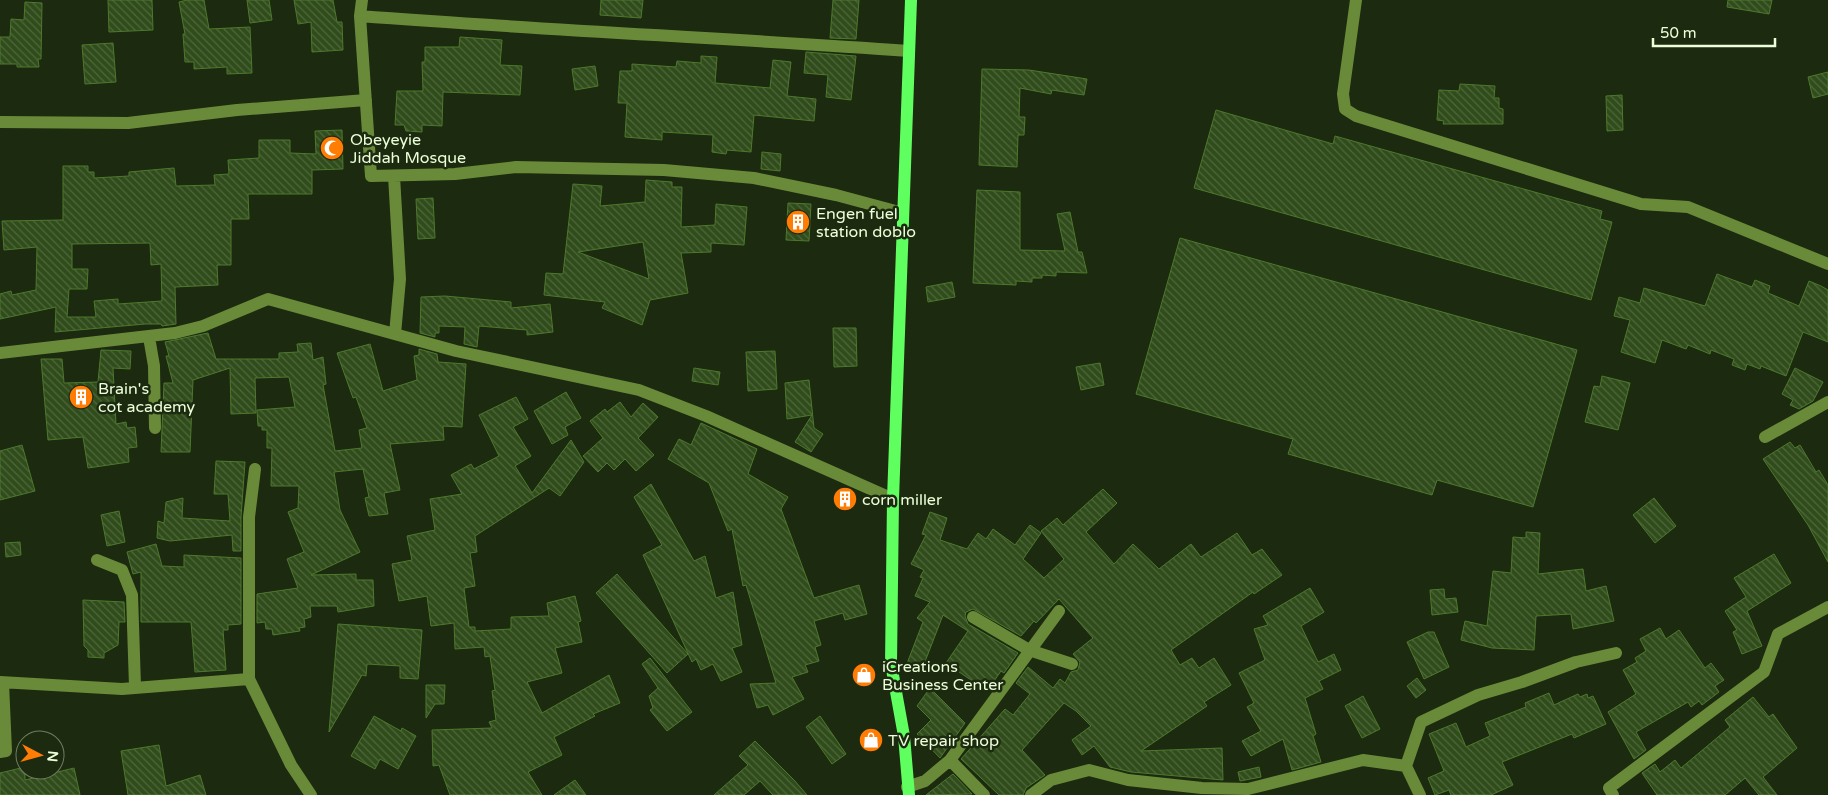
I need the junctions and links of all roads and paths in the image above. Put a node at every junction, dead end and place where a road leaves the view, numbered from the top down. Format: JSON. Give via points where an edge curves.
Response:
{"nodes":[{"id":1,"x":362,"y":0,"type":"edge"},
{"id":2,"x":911,"y":0,"type":"edge"},
{"id":3,"x":1356,"y":0,"type":"edge"},
{"id":4,"x":360,"y":16,"type":"junction"},
{"id":5,"x":909,"y":51,"type":"junction"},
{"id":6,"x":366,"y":100,"type":"junction"},
{"id":7,"x":0,"y":122,"type":"edge"},
{"id":8,"x":394,"y":176,"type":"junction"},
{"id":9,"x":903,"y":213,"type":"junction"},
{"id":10,"x":1828,"y":264,"type":"edge"},
{"id":11,"x":395,"y":334,"type":"junction"},
{"id":12,"x":149,"y":337,"type":"junction"},
{"id":13,"x":0,"y":353,"type":"edge"},
{"id":14,"x":1828,"y":402,"type":"edge"},
{"id":15,"x":155,"y":428,"type":"dead end"},
{"id":16,"x":1765,"y":436,"type":"dead end"},
{"id":17,"x":255,"y":469,"type":"dead end"},
{"id":18,"x":893,"y":499,"type":"junction"},
{"id":19,"x":97,"y":560,"type":"dead end"},
{"id":20,"x":1828,"y":607,"type":"edge"},
{"id":21,"x":1059,"y":611,"type":"dead end"},
{"id":22,"x":973,"y":617,"type":"dead end"},
{"id":23,"x":1028,"y":650,"type":"junction"},
{"id":24,"x":1616,"y":653,"type":"dead end"},
{"id":25,"x":1072,"y":664,"type":"dead end"},
{"id":26,"x":249,"y":679,"type":"junction"},
{"id":27,"x":2,"y":682,"type":"edge"},
{"id":28,"x":135,"y":686,"type":"junction"},
{"id":29,"x":0,"y":752,"type":"edge"},
{"id":30,"x":950,"y":760,"type":"junction"},
{"id":31,"x":1406,"y":766,"type":"junction"},
{"id":32,"x":908,"y":791,"type":"edge"},
{"id":33,"x":1249,"y":792,"type":"edge"},
{"id":34,"x":311,"y":795,"type":"edge"},
{"id":35,"x":984,"y":795,"type":"edge"},
{"id":36,"x":1031,"y":795,"type":"edge"},
{"id":37,"x":1420,"y":795,"type":"edge"},
{"id":38,"x":1613,"y":795,"type":"edge"}],
"edges":[{"from":1,"to":4,"type":"street"},
{"from":2,"to":5,"type":"main road"},
{"from":3,"to":10,"type":"street","via":[[1343,94],[1345,109],[1356,116],[1641,204],[1688,207]]},
{"from":4,"to":5,"type":"street"},
{"from":4,"to":6,"type":"street"},
{"from":5,"to":9,"type":"main road"},
{"from":6,"to":7,"type":"street","via":[[128,123]]},
{"from":6,"to":8,"type":"street","via":[[371,176]]},
{"from":8,"to":9,"type":"street","via":[[516,167],[664,170],[754,178]]},
{"from":8,"to":11,"type":"street","via":[[400,279]]},
{"from":9,"to":18,"type":"main road"},
{"from":11,"to":12,"type":"street","via":[[268,299],[203,326]]},
{"from":11,"to":18,"type":"street","via":[[456,351],[639,390],[706,416]]},
{"from":12,"to":13,"type":"street"},
{"from":12,"to":15,"type":"street","via":[[154,366]]},
{"from":14,"to":16,"type":"street"},
{"from":17,"to":26,"type":"street","via":[[249,517]]},
{"from":18,"to":32,"type":"main road","via":[[891,664],[904,736]]},
{"from":19,"to":28,"type":"street","via":[[122,570],[132,595]]},
{"from":20,"to":38,"type":"street","via":[[1778,634],[1764,672],[1609,788]]},
{"from":21,"to":23,"type":"street"},
{"from":22,"to":23,"type":"street"},
{"from":23,"to":25,"type":"street"},
{"from":23,"to":30,"type":"street"},
{"from":24,"to":31,"type":"street","via":[[1576,662],[1478,695],[1421,722]]},
{"from":26,"to":28,"type":"street"},
{"from":26,"to":34,"type":"street","via":[[291,765]]},
{"from":27,"to":28,"type":"street","via":[[122,689]]},
{"from":27,"to":29,"type":"street","via":[[6,751]]},
{"from":30,"to":32,"type":"street"},
{"from":30,"to":35,"type":"street"},
{"from":31,"to":33,"type":"street","via":[[1363,760]]},
{"from":31,"to":37,"type":"street"},
{"from":33,"to":36,"type":"street","via":[[1137,781],[1090,770],[1051,780]]}]}
